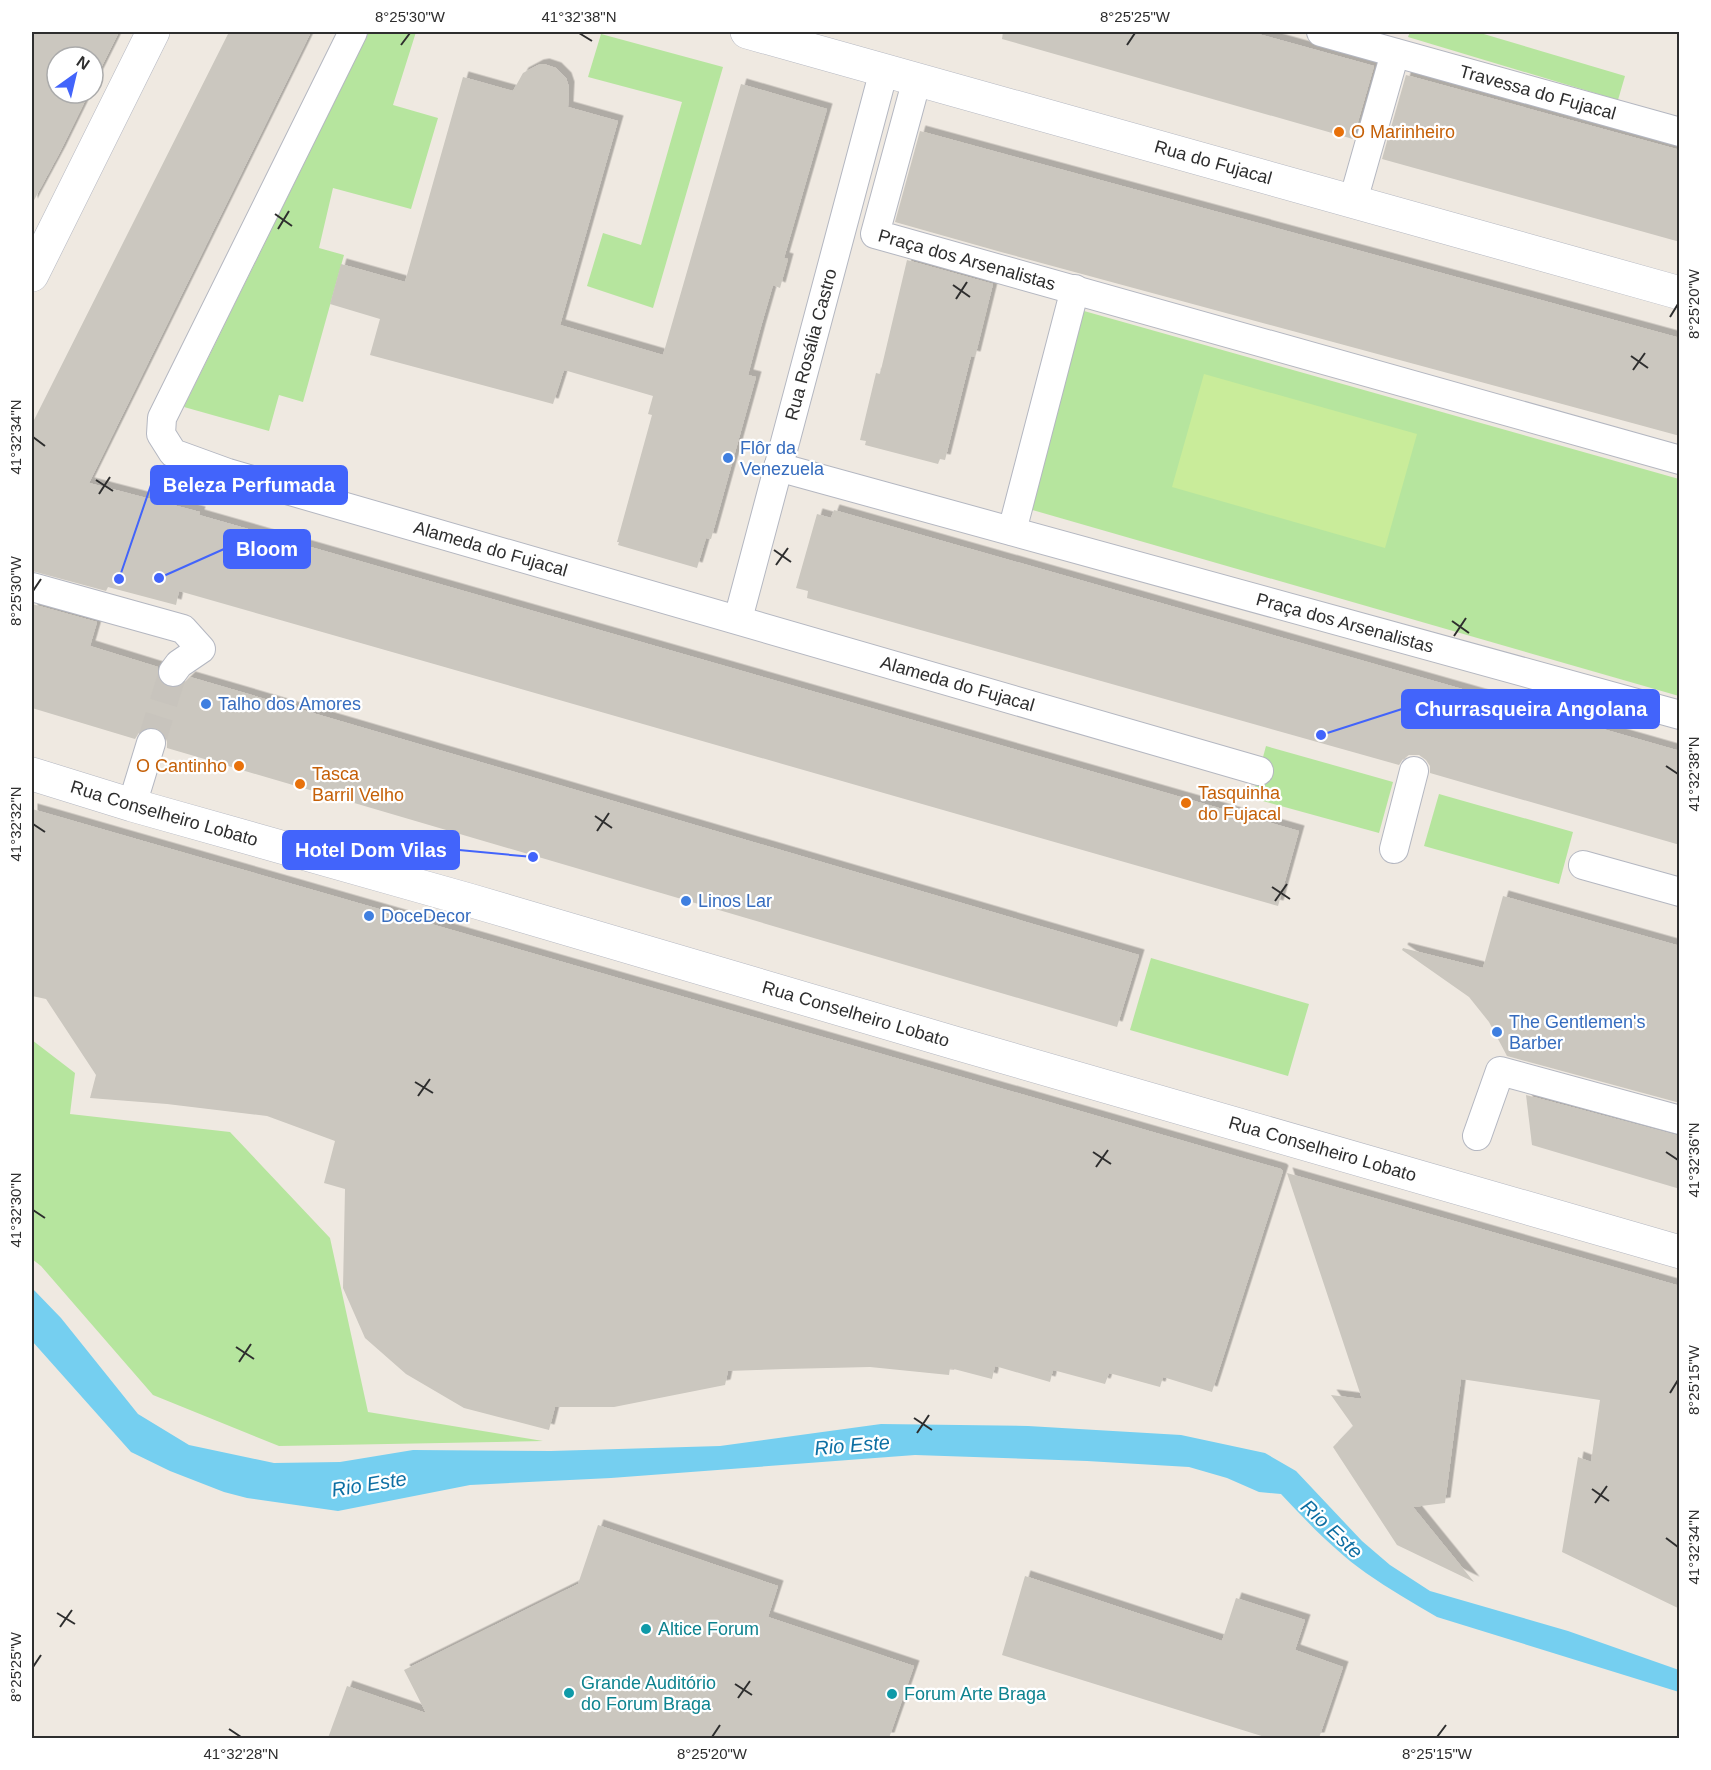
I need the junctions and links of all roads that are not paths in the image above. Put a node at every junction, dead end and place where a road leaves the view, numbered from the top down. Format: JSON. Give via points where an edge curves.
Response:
{"nodes":[{"id":1,"x":153,"y":32,"type":"edge"},
{"id":2,"x":352,"y":32,"type":"edge"},
{"id":3,"x":747,"y":32,"type":"edge"},
{"id":4,"x":1321,"y":32,"type":"edge"},
{"id":5,"x":1395,"y":53,"type":"junction"},
{"id":6,"x":884,"y":70,"type":"junction"},
{"id":7,"x":917,"y":79,"type":"junction"},
{"id":8,"x":1680,"y":132,"type":"edge"},
{"id":9,"x":1353,"y":201,"type":"junction"},
{"id":10,"x":32,"y":275,"type":"edge"},
{"id":11,"x":1075,"y":289,"type":"junction"},
{"id":12,"x":1680,"y":293,"type":"edge"},
{"id":13,"x":1680,"y":460,"type":"edge"},
{"id":14,"x":778,"y":467,"type":"junction"},
{"id":15,"x":1012,"y":531,"type":"junction"},
{"id":16,"x":32,"y":587,"type":"edge"},
{"id":17,"x":738,"y":619,"type":"junction"},
{"id":18,"x":173,"y":672,"type":"tunnel mouth"},
{"id":19,"x":1680,"y":715,"type":"edge"},
{"id":20,"x":151,"y":743,"type":"tunnel mouth"},
{"id":21,"x":1259,"y":771,"type":"dead end"},
{"id":22,"x":1414,"y":771,"type":"dead end"},
{"id":23,"x":32,"y":774,"type":"edge"},
{"id":24,"x":132,"y":805,"type":"junction"},
{"id":25,"x":1394,"y":849,"type":"dead end"},
{"id":26,"x":1583,"y":865,"type":"dead end"},
{"id":27,"x":1680,"y":892,"type":"edge"},
{"id":28,"x":1680,"y":1120,"type":"edge"},
{"id":29,"x":1477,"y":1136,"type":"dead end"},
{"id":30,"x":1680,"y":1252,"type":"edge"}],
"edges":[{"from":1,"to":10,"type":"main road"},
{"from":2,"to":17,"type":"street","name":"Alameda do Fujacal","via":[[162,418],[161,434],[173,453],[228,473]]},
{"from":3,"to":6,"type":"main road","name":"Rua do Fujacal"},
{"from":4,"to":5,"type":"street","name":"Travessa do Fujacal"},
{"from":5,"to":8,"type":"street","name":"Travessa do Fujacal"},
{"from":5,"to":9,"type":"street"},
{"from":6,"to":7,"type":"main road","name":"Rua do Fujacal"},
{"from":6,"to":14,"type":"street","name":"Rua Rosália Castro"},
{"from":7,"to":9,"type":"main road","name":"Rua do Fujacal"},
{"from":7,"to":11,"type":"street","name":"Praça dos Arsenalistas","via":[[875,234]]},
{"from":9,"to":12,"type":"main road","name":"Rua do Fujacal"},
{"from":11,"to":13,"type":"street","name":"Praça dos Arsenalistas"},
{"from":11,"to":15,"type":"street","name":"Praça dos Arsenalistas"},
{"from":14,"to":15,"type":"street","name":"Praça dos Arsenalistas"},
{"from":14,"to":17,"type":"street","name":"Rua Rosália Castro"},
{"from":15,"to":19,"type":"street","name":"Praça dos Arsenalistas"},
{"from":16,"to":18,"type":"street","via":[[183,629],[201,649]]},
{"from":17,"to":21,"type":"street","name":"Alameda do Fujacal"},
{"from":20,"to":24,"type":"street"},
{"from":22,"to":25,"type":"street"},
{"from":23,"to":24,"type":"main road","name":"Rua Conselheiro Lobato"},
{"from":24,"to":30,"type":"main road","name":"Rua Conselheiro Lobato"},
{"from":26,"to":27,"type":"street"},
{"from":28,"to":29,"type":"street","via":[[1500,1071]]}]}
